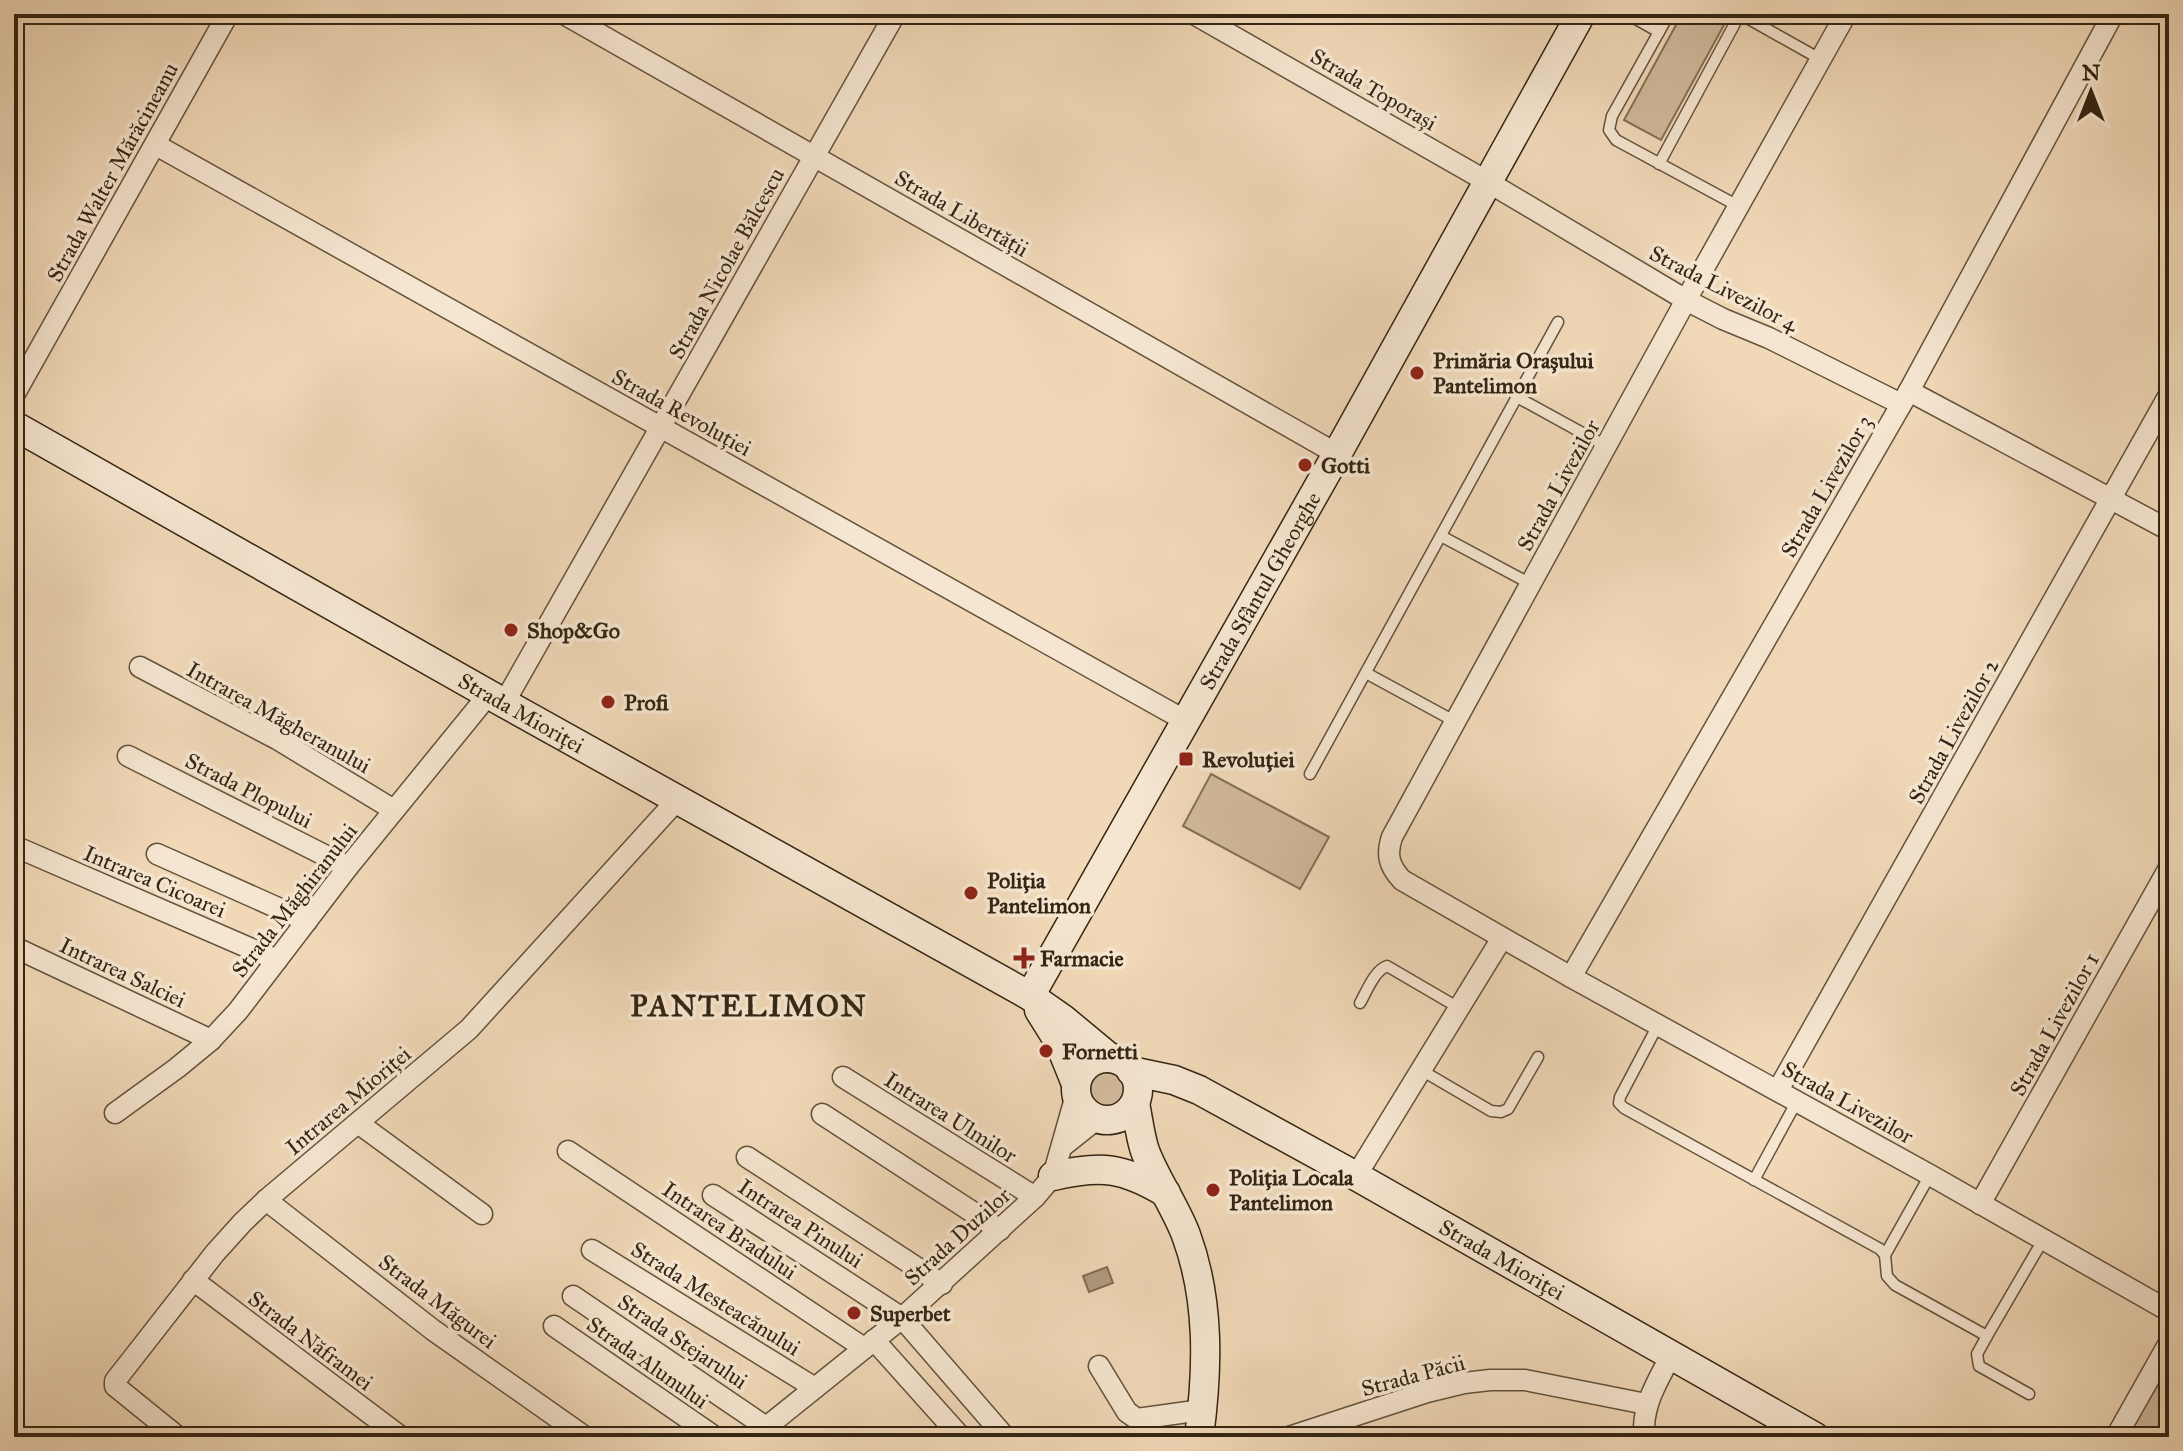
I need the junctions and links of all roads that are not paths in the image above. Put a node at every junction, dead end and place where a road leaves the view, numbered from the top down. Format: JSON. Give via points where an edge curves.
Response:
{"nodes":[{"id":1,"x":228,"y":14,"type":"edge"},
{"id":2,"x":564,"y":14,"type":"edge"},
{"id":3,"x":895,"y":14,"type":"edge"},
{"id":4,"x":1194,"y":14,"type":"edge"},
{"id":5,"x":1581,"y":14,"type":"edge"},
{"id":6,"x":1627,"y":14,"type":"edge"},
{"id":7,"x":1669,"y":14,"type":"edge"},
{"id":8,"x":1740,"y":14,"type":"edge"},
{"id":9,"x":1846,"y":14,"type":"edge"},
{"id":10,"x":2113,"y":14,"type":"edge"},
{"id":11,"x":1659,"y":32,"type":"junction"},
{"id":12,"x":1820,"y":59,"type":"junction"},
{"id":13,"x":156,"y":145,"type":"junction"},
{"id":14,"x":814,"y":157,"type":"junction"},
{"id":15,"x":1659,"y":164,"type":"junction"},
{"id":16,"x":1488,"y":182,"type":"junction"},
{"id":17,"x":1738,"y":206,"type":"junction"},
{"id":18,"x":1686,"y":300,"type":"junction"},
{"id":19,"x":1558,"y":322,"type":"dead end"},
{"id":20,"x":14,"y":395,"type":"edge"},
{"id":21,"x":2169,"y":395,"type":"edge"},
{"id":22,"x":1517,"y":397,"type":"junction"},
{"id":23,"x":1905,"y":397,"type":"junction"},
{"id":24,"x":14,"y":426,"type":"edge"},
{"id":25,"x":661,"y":428,"type":"junction"},
{"id":26,"x":14,"y":437,"type":"edge"},
{"id":27,"x":1607,"y":447,"type":"junction"},
{"id":28,"x":1337,"y":454,"type":"junction"},
{"id":29,"x":2112,"y":499,"type":"junction"},
{"id":30,"x":2169,"y":530,"type":"edge"},
{"id":31,"x":1441,"y":536,"type":"junction"},
{"id":32,"x":1532,"y":584,"type":"junction"},
{"id":33,"x":140,"y":667,"type":"dead end"},
{"id":34,"x":1366,"y":673,"type":"junction"},
{"id":35,"x":496,"y":698,"type":"junction"},
{"id":36,"x":1186,"y":721,"type":"junction"},
{"id":37,"x":1456,"y":722,"type":"junction"},
{"id":38,"x":128,"y":756,"type":"dead end"},
{"id":39,"x":1310,"y":774,"type":"dead end"},
{"id":40,"x":678,"y":799,"type":"junction"},
{"id":41,"x":394,"y":810,"type":"junction"},
{"id":42,"x":14,"y":846,"type":"edge"},
{"id":43,"x":157,"y":854,"type":"dead end"},
{"id":44,"x":348,"y":867,"type":"junction"},
{"id":45,"x":2169,"y":868,"type":"edge"},
{"id":46,"x":307,"y":921,"type":"junction"},
{"id":47,"x":1502,"y":938,"type":"junction"},
{"id":48,"x":14,"y":947,"type":"edge"},
{"id":49,"x":277,"y":960,"type":"junction"},
{"id":50,"x":1571,"y":977,"type":"junction"},
{"id":51,"x":1030,"y":996,"type":"junction"},
{"id":52,"x":1360,"y":1003,"type":"dead end"},
{"id":53,"x":1459,"y":1008,"type":"junction"},
{"id":54,"x":1658,"y":1025,"type":"junction"},
{"id":55,"x":211,"y":1040,"type":"junction"},
{"id":56,"x":1538,"y":1057,"type":"dead end"},
{"id":57,"x":1421,"y":1070,"type":"junction"},
{"id":58,"x":843,"y":1077,"type":"dead end"},
{"id":59,"x":1128,"y":1082,"type":"junction"},
{"id":60,"x":1076,"y":1090,"type":"junction"},
{"id":61,"x":1788,"y":1096,"type":"junction"},
{"id":62,"x":115,"y":1113,"type":"dead end"},
{"id":63,"x":822,"y":1114,"type":"dead end"},
{"id":64,"x":1103,"y":1119,"type":"junction"},
{"id":65,"x":358,"y":1123,"type":"junction"},
{"id":66,"x":1063,"y":1146,"type":"junction"},
{"id":67,"x":568,"y":1151,"type":"dead end"},
{"id":68,"x":1145,"y":1151,"type":"junction"},
{"id":69,"x":747,"y":1157,"type":"dead end"},
{"id":70,"x":1930,"y":1175,"type":"junction"},
{"id":71,"x":1053,"y":1176,"type":"junction"},
{"id":72,"x":1356,"y":1176,"type":"junction"},
{"id":73,"x":1754,"y":1180,"type":"junction"},
{"id":74,"x":1166,"y":1193,"type":"junction"},
{"id":75,"x":713,"y":1195,"type":"dead end"},
{"id":76,"x":1035,"y":1197,"type":"junction"},
{"id":77,"x":266,"y":1200,"type":"junction"},
{"id":78,"x":1980,"y":1204,"type":"junction"},
{"id":79,"x":482,"y":1214,"type":"dead end"},
{"id":80,"x":1000,"y":1230,"type":"junction"},
{"id":81,"x":2043,"y":1240,"type":"junction"},
{"id":82,"x":592,"y":1250,"type":"dead end"},
{"id":83,"x":1885,"y":1255,"type":"junction"},
{"id":84,"x":193,"y":1280,"type":"junction"},
{"id":85,"x":942,"y":1284,"type":"junction"},
{"id":86,"x":573,"y":1296,"type":"dead end"},
{"id":87,"x":2169,"y":1311,"type":"edge"},
{"id":88,"x":902,"y":1318,"type":"junction"},
{"id":89,"x":554,"y":1326,"type":"dead end"},
{"id":90,"x":1987,"y":1336,"type":"junction"},
{"id":91,"x":2169,"y":1343,"type":"edge"},
{"id":92,"x":869,"y":1344,"type":"junction"},
{"id":93,"x":1671,"y":1355,"type":"junction"},
{"id":94,"x":1099,"y":1366,"type":"dead end"},
{"id":95,"x":815,"y":1388,"type":"junction"},
{"id":96,"x":2029,"y":1394,"type":"dead end"},
{"id":97,"x":1646,"y":1404,"type":"junction"},
{"id":98,"x":1201,"y":1424,"type":"edge"},
{"id":99,"x":760,"y":1432,"type":"edge"},
{"id":100,"x":959,"y":1435,"type":"dead end"},
{"id":101,"x":178,"y":1437,"type":"edge"},
{"id":102,"x":401,"y":1437,"type":"edge"},
{"id":103,"x":585,"y":1437,"type":"edge"},
{"id":104,"x":715,"y":1437,"type":"edge"},
{"id":105,"x":1005,"y":1437,"type":"edge"},
{"id":106,"x":1289,"y":1437,"type":"edge"},
{"id":107,"x":1644,"y":1437,"type":"edge"},
{"id":108,"x":1815,"y":1437,"type":"edge"},
{"id":109,"x":2116,"y":1437,"type":"edge"}],
"edges":[{"from":1,"to":13,"type":"street","name":"Strada Walter Mărăcineanu"},
{"from":2,"to":14,"type":"street","name":"Strada Libertății"},
{"from":3,"to":14,"type":"street","name":"Strada Nicolae Bălcescu"},
{"from":4,"to":16,"type":"street","name":"Strada Toporași"},
{"from":5,"to":16,"type":"street","name":"Strada Sfântul Gheorghe"},
{"from":6,"to":11,"type":"lane"},
{"from":7,"to":11,"type":"lane"},
{"from":8,"to":12,"type":"lane"},
{"from":8,"to":15,"type":"lane"},
{"from":9,"to":12,"type":"street","name":"Strada Livezilor"},
{"from":10,"to":23,"type":"street","name":"Strada Livezilor 3"},
{"from":11,"to":15,"type":"lane","via":[[1609,130],[1616,140]]},
{"from":12,"to":17,"type":"street","name":"Strada Livezilor"},
{"from":13,"to":20,"type":"street","name":"Strada Walter Mărăcineanu"},
{"from":13,"to":25,"type":"street","name":"Strada Revoluției"},
{"from":14,"to":25,"type":"street","name":"Strada Nicolae Bălcescu"},
{"from":14,"to":28,"type":"street","name":"Strada Libertății"},
{"from":15,"to":17,"type":"lane"},
{"from":16,"to":18,"type":"street","name":"Strada Livezilor 4"},
{"from":16,"to":28,"type":"street","name":"Strada Sfântul Gheorghe"},
{"from":17,"to":18,"type":"street","name":"Strada Livezilor"},
{"from":18,"to":23,"type":"street","name":"Strada Livezilor 4"},
{"from":18,"to":27,"type":"street","name":"Strada Livezilor"},
{"from":19,"to":22,"type":"lane"},
{"from":21,"to":29,"type":"street","name":"Strada Livezilor 2"},
{"from":22,"to":27,"type":"lane"},
{"from":22,"to":31,"type":"lane"},
{"from":23,"to":29,"type":"street","name":"Strada Livezilor 4"},
{"from":23,"to":50,"type":"street","name":"Strada Livezilor 3"},
{"from":24,"to":26,"type":"street"},
{"from":24,"to":35,"type":"street","name":"Strada Mioriței"},
{"from":25,"to":35,"type":"street","name":"Strada Nicolae Bălcescu"},
{"from":25,"to":36,"type":"street","name":"Strada Revoluției"},
{"from":27,"to":32,"type":"street","name":"Strada Livezilor"},
{"from":28,"to":36,"type":"street","name":"Strada Sfântul Gheorghe"},
{"from":29,"to":30,"type":"street","name":"Strada Livezilor 4"},
{"from":29,"to":61,"type":"street","name":"Strada Livezilor 2"},
{"from":31,"to":32,"type":"lane"},
{"from":31,"to":34,"type":"lane"},
{"from":32,"to":37,"type":"street","name":"Strada Livezilor"},
{"from":33,"to":41,"type":"street","name":"Intrarea Măgheranului","via":[[277,739]]},
{"from":34,"to":37,"type":"lane"},
{"from":34,"to":39,"type":"lane"},
{"from":35,"to":40,"type":"street","name":"Strada Mioriței"},
{"from":35,"to":41,"type":"street","name":"Strada Măghiranului"},
{"from":36,"to":51,"type":"street","name":"Strada Sfântul Gheorghe"},
{"from":37,"to":47,"type":"street","name":"Strada Livezilor","via":[[1392,837],[1389,861],[1402,880]]},
{"from":38,"to":44,"type":"street","name":"Strada Plopului"},
{"from":40,"to":51,"type":"street","name":"Strada Mioriței"},
{"from":40,"to":65,"type":"street","name":"Intrarea Mioriței","via":[[469,1029]]},
{"from":41,"to":44,"type":"street","name":"Strada Măghiranului"},
{"from":42,"to":49,"type":"street","name":"Intrarea Cicoarei"},
{"from":43,"to":46,"type":"street"},
{"from":44,"to":46,"type":"street","name":"Strada Măghiranului"},
{"from":45,"to":78,"type":"street","name":"Strada Livezilor 1"},
{"from":46,"to":49,"type":"street","name":"Strada Măghiranului"},
{"from":47,"to":50,"type":"street","name":"Strada Livezilor"},
{"from":47,"to":53,"type":"street"},
{"from":48,"to":55,"type":"street","name":"Intrarea Salciei"},
{"from":49,"to":55,"type":"street","name":"Strada Măghiranului"},
{"from":50,"to":54,"type":"street","name":"Strada Livezilor"},
{"from":51,"to":59,"type":"street","name":"Strada Mioriței","via":[[1063,1019]]},
{"from":51,"to":60,"type":"street","name":"Strada Mioriței","via":[[1059,1042]]},
{"from":52,"to":53,"type":"lane","via":[[1387,966]]},
{"from":53,"to":57,"type":"street"},
{"from":54,"to":61,"type":"street","name":"Strada Livezilor"},
{"from":54,"to":73,"type":"lane","via":[[1619,1103]]},
{"from":55,"to":62,"type":"street","name":"Strada Măghiranului"},
{"from":56,"to":57,"type":"lane","via":[[1508,1109],[1501,1112]]},
{"from":57,"to":72,"type":"street"},
{"from":58,"to":76,"type":"street","name":"Intrarea Ulmilor"},
{"from":59,"to":60,"type":"street","via":[[1092,1062],[1079,1075]]},
{"from":59,"to":64,"type":"street","via":[[1125,1115]]},
{"from":59,"to":68,"type":"street"},
{"from":59,"to":72,"type":"street","name":"Strada Mioriței","via":[[1161,1077],[1187,1085]]},
{"from":60,"to":64,"type":"street","via":[[1083,1110]]},
{"from":60,"to":66,"type":"street","name":"Strada Duzilor"},
{"from":61,"to":70,"type":"street","name":"Strada Livezilor"},
{"from":61,"to":73,"type":"lane"},
{"from":63,"to":80,"type":"street"},
{"from":64,"to":66,"type":"street"},
{"from":64,"to":68,"type":"street"},
{"from":65,"to":77,"type":"street","name":"Intrarea Mioriței"},
{"from":65,"to":79,"type":"street"},
{"from":66,"to":71,"type":"street","name":"Strada Duzilor"},
{"from":67,"to":92,"type":"street","name":"Intrarea Bradului"},
{"from":68,"to":74,"type":"street"},
{"from":69,"to":85,"type":"street"},
{"from":70,"to":78,"type":"street","name":"Strada Livezilor"},
{"from":70,"to":83,"type":"lane"},
{"from":71,"to":74,"type":"street","via":[[1117,1170]]},
{"from":71,"to":76,"type":"street","name":"Strada Duzilor"},
{"from":72,"to":93,"type":"street","name":"Strada Mioriței"},
{"from":73,"to":83,"type":"lane"},
{"from":74,"to":98,"type":"street","via":[[1185,1232],[1199,1283],[1206,1338]]},
{"from":75,"to":88,"type":"street","name":"Intrarea Pinului"},
{"from":76,"to":80,"type":"street","name":"Strada Duzilor"},
{"from":77,"to":84,"type":"street","name":"Intrarea Mioriței"},
{"from":77,"to":103,"type":"street","name":"Strada Măgurei","via":[[433,1330]]},
{"from":78,"to":81,"type":"street","name":"Strada Livezilor"},
{"from":80,"to":85,"type":"street","name":"Strada Duzilor"},
{"from":81,"to":87,"type":"street","name":"Strada Livezilor"},
{"from":81,"to":90,"type":"lane"},
{"from":82,"to":95,"type":"street","name":"Strada Mesteacănului"},
{"from":83,"to":90,"type":"lane","via":[[1887,1276],[1895,1285]]},
{"from":84,"to":101,"type":"street","name":"Intrarea Mioriței","via":[[115,1381]]},
{"from":84,"to":102,"type":"street","name":"Strada Năframei"},
{"from":85,"to":88,"type":"street","name":"Strada Duzilor"},
{"from":86,"to":99,"type":"street","name":"Strada Stejarului"},
{"from":88,"to":92,"type":"street","name":"Strada Duzilor"},
{"from":88,"to":105,"type":"street","name":"Intrarea Pinului"},
{"from":89,"to":104,"type":"street","name":"Strada Alunului"},
{"from":90,"to":96,"type":"lane","via":[[1977,1354],[1979,1366]]},
{"from":91,"to":109,"type":"street"},
{"from":92,"to":95,"type":"street","name":"Strada Duzilor"},
{"from":92,"to":100,"type":"street","name":"Intrarea Bradului"},
{"from":93,"to":97,"type":"street"},
{"from":93,"to":108,"type":"street","name":"Strada Mioriței"},
{"from":94,"to":98,"type":"street","via":[[1127,1412],[1137,1419]]},
{"from":95,"to":99,"type":"street","name":"Strada Duzilor"},
{"from":97,"to":106,"type":"street","name":"Strada Păcii","via":[[1525,1380],[1490,1380],[1427,1392]]},
{"from":97,"to":107,"type":"street"}]}
